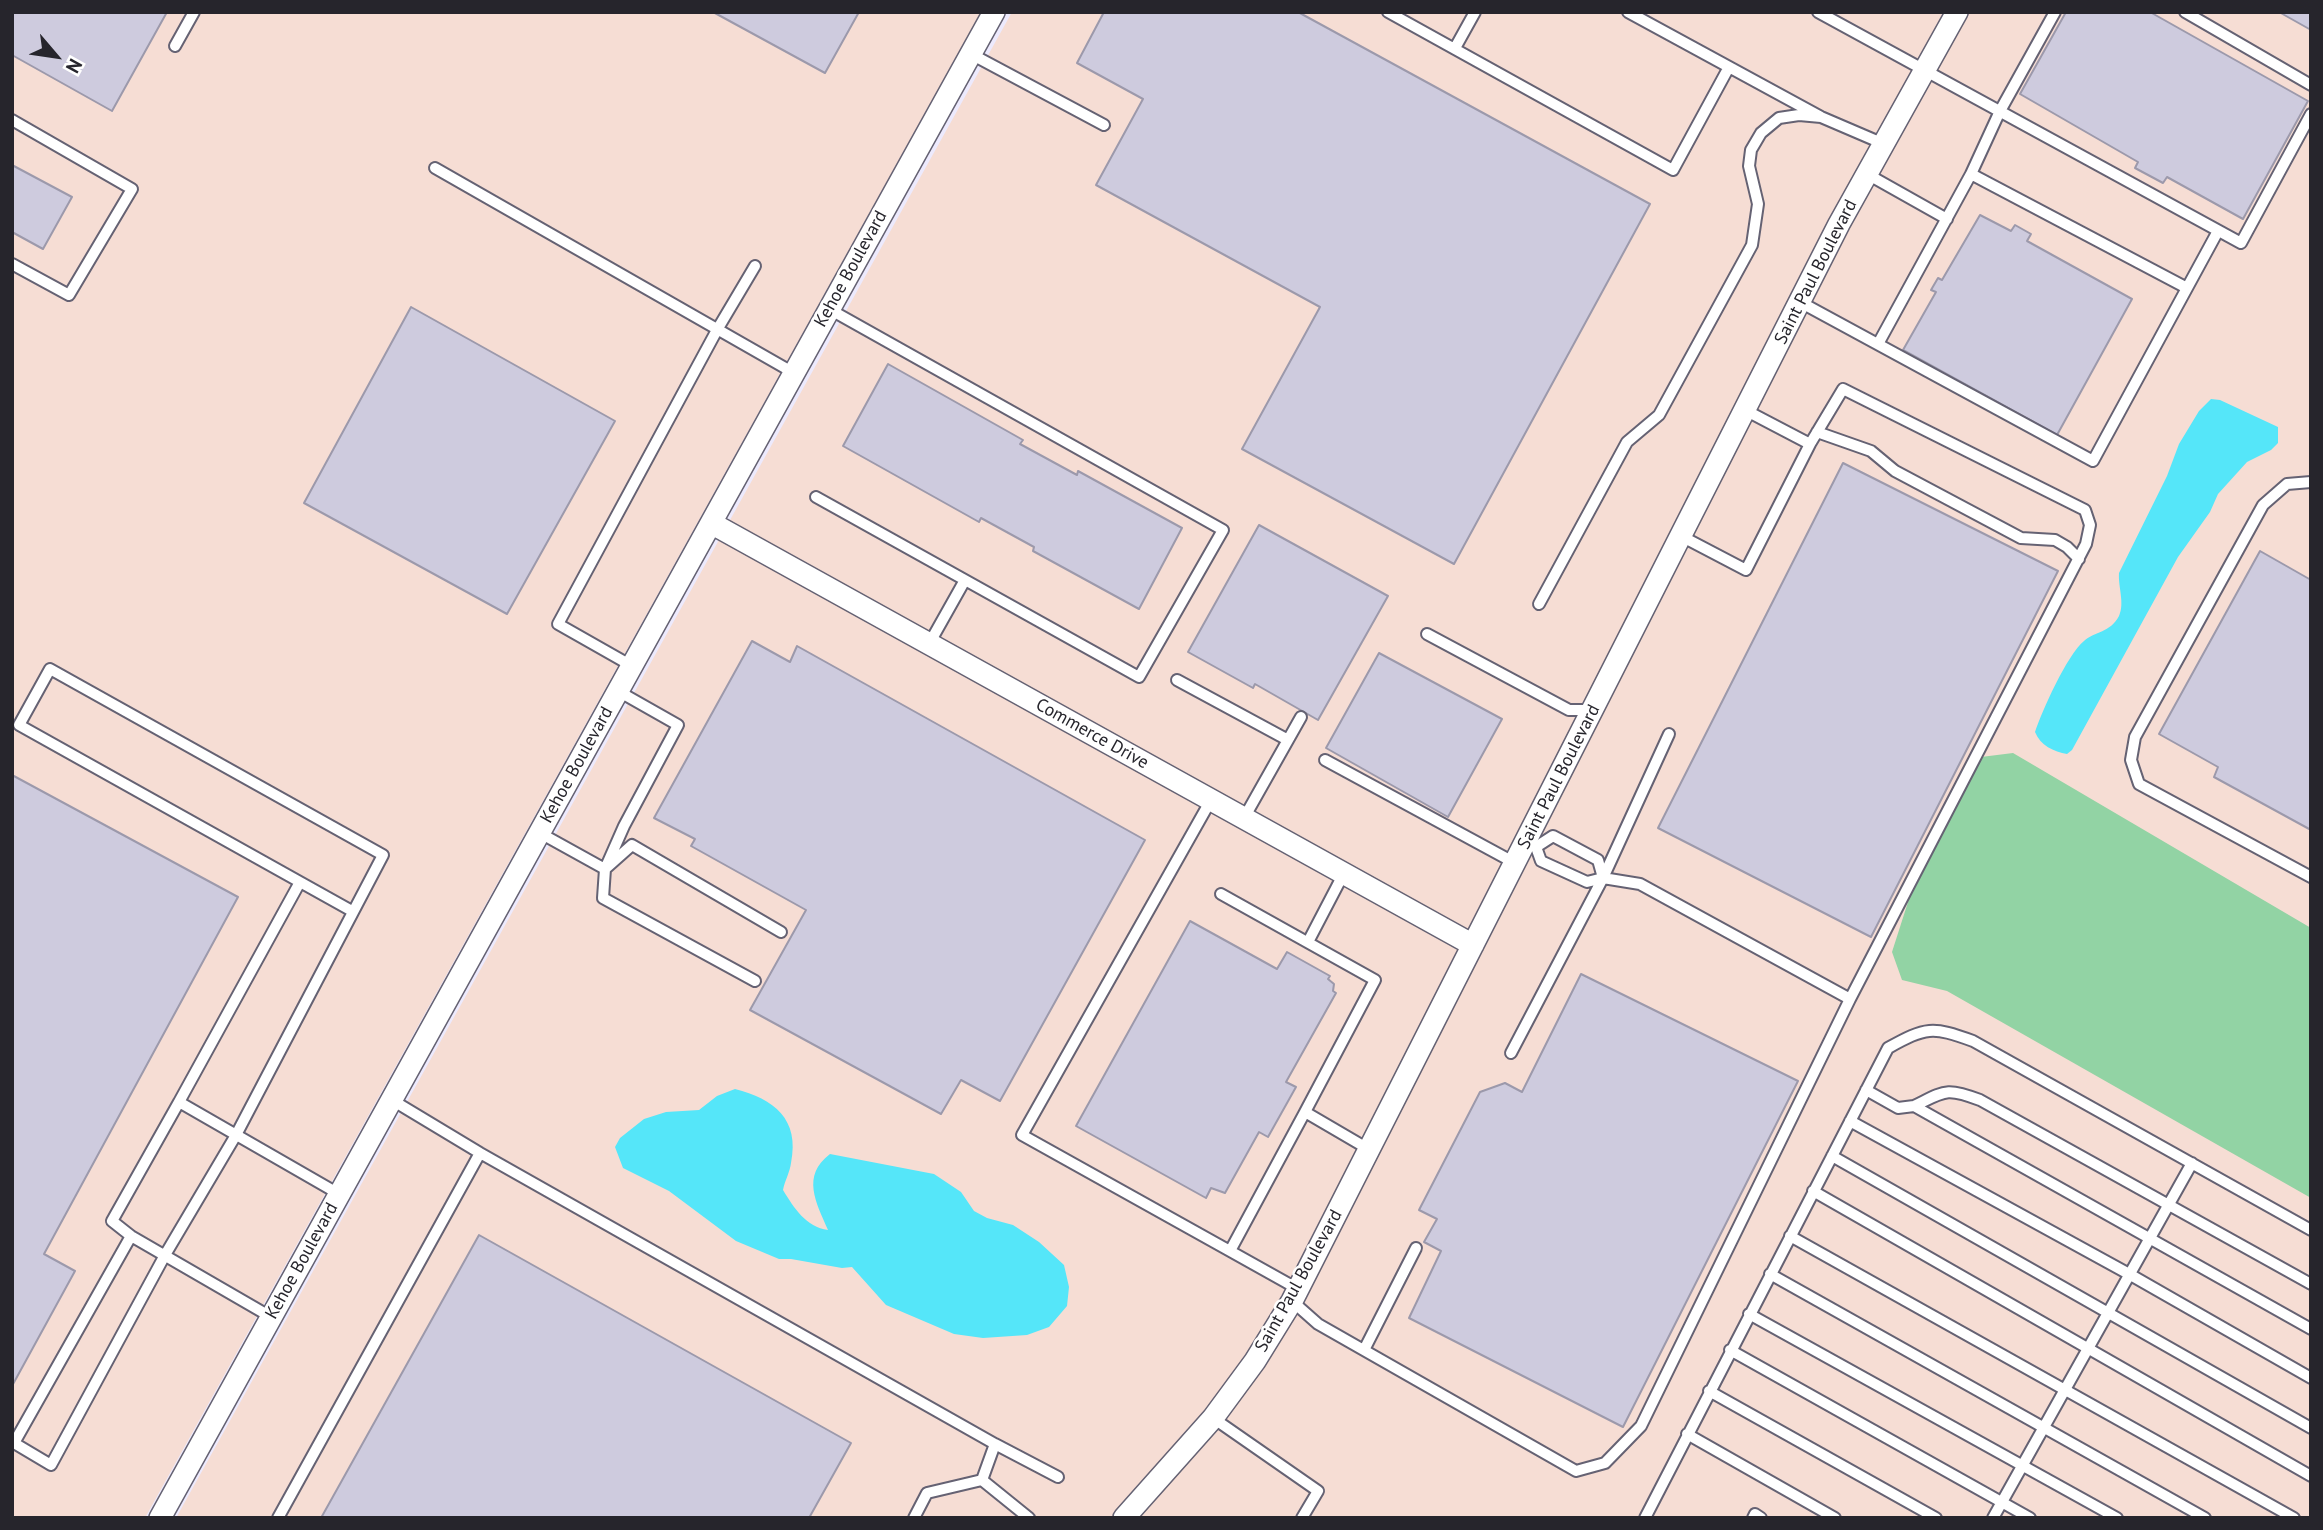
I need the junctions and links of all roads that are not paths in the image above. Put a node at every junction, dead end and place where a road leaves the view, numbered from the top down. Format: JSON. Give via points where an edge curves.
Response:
{"nodes":[{"id":1,"x":194,"y":12,"type":"edge"},
{"id":2,"x":994,"y":12,"type":"edge"},
{"id":3,"x":1388,"y":12,"type":"edge"},
{"id":4,"x":1475,"y":12,"type":"edge"},
{"id":5,"x":1628,"y":12,"type":"edge"},
{"id":6,"x":1818,"y":12,"type":"edge"},
{"id":7,"x":1956,"y":12,"type":"edge"},
{"id":8,"x":2055,"y":12,"type":"edge"},
{"id":9,"x":2185,"y":12,"type":"edge"},
{"id":10,"x":1830,"y":15,"type":"edge"},
{"id":11,"x":175,"y":46,"type":"dead end"},
{"id":12,"x":1455,"y":48,"type":"junction"},
{"id":13,"x":971,"y":54,"type":"junction"},
{"id":14,"x":1730,"y":67,"type":"junction"},
{"id":15,"x":1925,"y":70,"type":"junction"},
{"id":16,"x":2311,"y":85,"type":"edge"},
{"id":17,"x":2000,"y":111,"type":"junction"},
{"id":18,"x":2311,"y":114,"type":"edge"},
{"id":19,"x":1821,"y":117,"type":"junction"},
{"id":20,"x":12,"y":120,"type":"edge"},
{"id":21,"x":1104,"y":125,"type":"dead end"},
{"id":22,"x":1884,"y":144,"type":"junction"},
{"id":23,"x":435,"y":168,"type":"dead end"},
{"id":24,"x":1867,"y":174,"type":"junction"},
{"id":25,"x":1971,"y":174,"type":"junction"},
{"id":26,"x":1947,"y":219,"type":"junction"},
{"id":27,"x":2218,"y":231,"type":"junction"},
{"id":28,"x":12,"y":264,"type":"edge"},
{"id":29,"x":755,"y":266,"type":"dead end"},
{"id":30,"x":2187,"y":288,"type":"junction"},
{"id":31,"x":1800,"y":302,"type":"junction"},
{"id":32,"x":828,"y":309,"type":"junction"},
{"id":33,"x":717,"y":330,"type":"junction"},
{"id":34,"x":1878,"y":344,"type":"junction"},
{"id":35,"x":794,"y":373,"type":"junction"},
{"id":36,"x":1745,"y":410,"type":"junction"},
{"id":37,"x":1817,"y":432,"type":"junction"},
{"id":38,"x":1810,"y":444,"type":"junction"},
{"id":39,"x":2311,"y":482,"type":"edge"},
{"id":40,"x":816,"y":497,"type":"dead end"},
{"id":41,"x":711,"y":523,"type":"junction"},
{"id":42,"x":1681,"y":536,"type":"junction"},
{"id":43,"x":2079,"y":559,"type":"junction"},
{"id":44,"x":965,"y":580,"type":"junction"},
{"id":45,"x":1539,"y":604,"type":"dead end"},
{"id":46,"x":1427,"y":634,"type":"dead end"},
{"id":47,"x":929,"y":644,"type":"junction"},
{"id":48,"x":632,"y":666,"type":"junction"},
{"id":49,"x":1177,"y":680,"type":"dead end"},
{"id":50,"x":618,"y":691,"type":"junction"},
{"id":51,"x":1593,"y":710,"type":"junction"},
{"id":52,"x":1301,"y":717,"type":"dead end"},
{"id":53,"x":1669,"y":734,"type":"dead end"},
{"id":54,"x":1288,"y":740,"type":"junction"},
{"id":55,"x":1325,"y":760,"type":"dead end"},
{"id":56,"x":1211,"y":800,"type":"junction"},
{"id":57,"x":1244,"y":818,"type":"junction"},
{"id":58,"x":540,"y":833,"type":"junction"},
{"id":59,"x":1531,"y":844,"type":"junction"},
{"id":60,"x":1515,"y":863,"type":"junction"},
{"id":61,"x":605,"y":869,"type":"junction"},
{"id":62,"x":1344,"y":873,"type":"junction"},
{"id":63,"x":2311,"y":877,"type":"edge"},
{"id":64,"x":1603,"y":878,"type":"junction"},
{"id":65,"x":300,"y":882,"type":"junction"},
{"id":66,"x":1221,"y":894,"type":"dead end"},
{"id":67,"x":352,"y":911,"type":"junction"},
{"id":68,"x":781,"y":932,"type":"dead end"},
{"id":69,"x":1308,"y":942,"type":"junction"},
{"id":70,"x":1474,"y":945,"type":"junction"},
{"id":71,"x":755,"y":981,"type":"dead end"},
{"id":72,"x":1850,"y":999,"type":"junction"},
{"id":73,"x":1511,"y":1053,"type":"dead end"},
{"id":74,"x":1866,"y":1090,"type":"junction"},
{"id":75,"x":392,"y":1100,"type":"junction"},
{"id":76,"x":179,"y":1102,"type":"junction"},
{"id":77,"x":1914,"y":1107,"type":"junction"},
{"id":78,"x":1305,"y":1112,"type":"junction"},
{"id":79,"x":1850,"y":1121,"type":"junction"},
{"id":80,"x":236,"y":1135,"type":"junction"},
{"id":81,"x":1370,"y":1150,"type":"junction"},
{"id":82,"x":480,"y":1153,"type":"junction"},
{"id":83,"x":1832,"y":1156,"type":"junction"},
{"id":84,"x":2192,"y":1163,"type":"junction"},
{"id":85,"x":1813,"y":1191,"type":"junction"},
{"id":86,"x":340,"y":1194,"type":"junction"},
{"id":87,"x":2168,"y":1205,"type":"junction"},
{"id":88,"x":2311,"y":1230,"type":"edge"},
{"id":89,"x":131,"y":1236,"type":"junction"},
{"id":90,"x":1790,"y":1236,"type":"junction"},
{"id":91,"x":2149,"y":1238,"type":"junction"},
{"id":92,"x":1416,"y":1248,"type":"dead end"},
{"id":93,"x":1230,"y":1251,"type":"junction"},
{"id":94,"x":165,"y":1255,"type":"junction"},
{"id":95,"x":1770,"y":1274,"type":"junction"},
{"id":96,"x":2129,"y":1275,"type":"junction"},
{"id":97,"x":2311,"y":1284,"type":"edge"},
{"id":98,"x":1295,"y":1295,"type":"junction"},
{"id":99,"x":2108,"y":1313,"type":"junction"},
{"id":100,"x":1749,"y":1314,"type":"junction"},
{"id":101,"x":271,"y":1317,"type":"junction"},
{"id":102,"x":2311,"y":1329,"type":"edge"},
{"id":103,"x":2089,"y":1347,"type":"junction"},
{"id":104,"x":1364,"y":1350,"type":"junction"},
{"id":105,"x":1730,"y":1350,"type":"junction"},
{"id":106,"x":2311,"y":1378,"type":"edge"},
{"id":107,"x":2065,"y":1389,"type":"junction"},
{"id":108,"x":1709,"y":1391,"type":"junction"},
{"id":109,"x":1213,"y":1418,"type":"junction"},
{"id":110,"x":2043,"y":1428,"type":"junction"},
{"id":111,"x":2311,"y":1428,"type":"edge"},
{"id":112,"x":1687,"y":1434,"type":"junction"},
{"id":113,"x":995,"y":1444,"type":"junction"},
{"id":114,"x":2022,"y":1465,"type":"junction"},
{"id":115,"x":2311,"y":1476,"type":"edge"},
{"id":116,"x":1058,"y":1477,"type":"dead end"},
{"id":117,"x":982,"y":1480,"type":"junction"},
{"id":118,"x":2002,"y":1502,"type":"junction"},
{"id":119,"x":160,"y":1518,"type":"edge"},
{"id":120,"x":278,"y":1518,"type":"edge"},
{"id":121,"x":914,"y":1518,"type":"edge"},
{"id":122,"x":1029,"y":1518,"type":"edge"},
{"id":123,"x":1124,"y":1518,"type":"edge"},
{"id":124,"x":1302,"y":1518,"type":"edge"},
{"id":125,"x":1644,"y":1518,"type":"edge"},
{"id":126,"x":1753,"y":1518,"type":"edge"},
{"id":127,"x":1761,"y":1518,"type":"edge"},
{"id":128,"x":1835,"y":1518,"type":"edge"},
{"id":129,"x":1936,"y":1518,"type":"edge"},
{"id":130,"x":1993,"y":1518,"type":"edge"},
{"id":131,"x":2029,"y":1518,"type":"edge"},
{"id":132,"x":2117,"y":1518,"type":"edge"},
{"id":133,"x":2205,"y":1518,"type":"edge"},
{"id":134,"x":2294,"y":1518,"type":"edge"}],
"edges":[{"from":1,"to":11,"type":"lane"},
{"from":2,"to":13,"type":"street","name":"Kehoe Boulevard"},
{"from":3,"to":12,"type":"lane"},
{"from":4,"to":12,"type":"lane"},
{"from":5,"to":14,"type":"lane"},
{"from":6,"to":10,"type":"lane"},
{"from":7,"to":15,"type":"street","name":"Saint Paul Boulevard"},
{"from":8,"to":17,"type":"lane"},
{"from":9,"to":16,"type":"lane"},
{"from":10,"to":15,"type":"lane"},
{"from":12,"to":14,"type":"lane","via":[[1673,170]]},
{"from":13,"to":21,"type":"lane"},
{"from":13,"to":32,"type":"street","name":"Kehoe Boulevard"},
{"from":14,"to":19,"type":"lane"},
{"from":15,"to":17,"type":"lane"},
{"from":15,"to":22,"type":"street","name":"Saint Paul Boulevard"},
{"from":17,"to":25,"type":"lane"},
{"from":17,"to":27,"type":"lane"},
{"from":18,"to":27,"type":"lane","via":[[2241,243]]},
{"from":19,"to":22,"type":"lane"},
{"from":19,"to":45,"type":"lane","via":[[1799,114],[1779,118],[1760,133],[1749,166],[1758,204],[1752,245],[1659,415],[1627,442]]},
{"from":20,"to":28,"type":"lane","via":[[132,189],[69,295]]},
{"from":22,"to":24,"type":"street","name":"Saint Paul Boulevard"},
{"from":23,"to":33,"type":"lane"},
{"from":24,"to":26,"type":"lane"},
{"from":24,"to":31,"type":"street","name":"Saint Paul Boulevard"},
{"from":25,"to":26,"type":"lane"},
{"from":25,"to":30,"type":"lane"},
{"from":26,"to":34,"type":"lane"},
{"from":27,"to":30,"type":"lane"},
{"from":29,"to":33,"type":"lane"},
{"from":30,"to":34,"type":"lane","via":[[2093,461]]},
{"from":31,"to":34,"type":"lane"},
{"from":31,"to":36,"type":"street","name":"Saint Paul Boulevard"},
{"from":32,"to":35,"type":"street","name":"Kehoe Boulevard"},
{"from":32,"to":44,"type":"lane","via":[[1223,530],[1139,677]]},
{"from":33,"to":35,"type":"lane"},
{"from":33,"to":48,"type":"lane","via":[[558,624]]},
{"from":35,"to":41,"type":"street","name":"Kehoe Boulevard"},
{"from":36,"to":38,"type":"lane"},
{"from":36,"to":42,"type":"street","name":"Saint Paul Boulevard"},
{"from":37,"to":38,"type":"lane"},
{"from":37,"to":43,"type":"lane","via":[[1871,451],[1895,471],[2021,538],[2055,540]]},
{"from":37,"to":43,"type":"lane","via":[[1843,389],[2085,510],[2090,525]]},
{"from":38,"to":42,"type":"lane","via":[[1746,570]]},
{"from":39,"to":63,"type":"lane","via":[[2287,485],[2263,505],[2135,737],[2131,760],[2139,784]]},
{"from":40,"to":44,"type":"lane"},
{"from":41,"to":47,"type":"street","name":"Commerce Drive"},
{"from":41,"to":48,"type":"street","name":"Kehoe Boulevard"},
{"from":42,"to":51,"type":"street","name":"Saint Paul Boulevard"},
{"from":43,"to":72,"type":"lane"},
{"from":44,"to":47,"type":"lane"},
{"from":46,"to":51,"type":"lane","via":[[1569,710]]},
{"from":47,"to":56,"type":"street","name":"Commerce Drive"},
{"from":48,"to":50,"type":"street","name":"Kehoe Boulevard"},
{"from":49,"to":54,"type":"lane"},
{"from":50,"to":58,"type":"street","name":"Kehoe Boulevard"},
{"from":50,"to":61,"type":"lane","via":[[678,724]]},
{"from":51,"to":59,"type":"street","name":"Saint Paul Boulevard"},
{"from":52,"to":54,"type":"lane"},
{"from":53,"to":64,"type":"lane"},
{"from":54,"to":57,"type":"lane"},
{"from":55,"to":60,"type":"lane"},
{"from":56,"to":57,"type":"street","name":"Commerce Drive"},
{"from":56,"to":93,"type":"lane","via":[[1023,1135]]},
{"from":57,"to":62,"type":"street","name":"Commerce Drive"},
{"from":58,"to":61,"type":"lane"},
{"from":58,"to":75,"type":"street","name":"Kehoe Boulevard"},
{"from":59,"to":60,"type":"street","name":"Saint Paul Boulevard"},
{"from":59,"to":64,"type":"lane","via":[[1541,861],[1587,882]]},
{"from":59,"to":64,"type":"lane","via":[[1553,836],[1598,860]]},
{"from":60,"to":70,"type":"street","name":"Saint Paul Boulevard"},
{"from":61,"to":68,"type":"lane","via":[[632,845]]},
{"from":61,"to":71,"type":"lane","via":[[603,898]]},
{"from":62,"to":69,"type":"lane"},
{"from":62,"to":70,"type":"street","name":"Commerce Drive"},
{"from":64,"to":72,"type":"lane","via":[[1640,884]]},
{"from":64,"to":73,"type":"lane"},
{"from":65,"to":67,"type":"lane"},
{"from":65,"to":67,"type":"lane","via":[[19,725],[50,669],[383,855]]},
{"from":65,"to":76,"type":"lane"},
{"from":66,"to":69,"type":"lane"},
{"from":67,"to":80,"type":"lane"},
{"from":69,"to":78,"type":"lane","via":[[1375,980]]},
{"from":70,"to":81,"type":"street","name":"Saint Paul Boulevard"},
{"from":72,"to":104,"type":"lane","via":[[1641,1426],[1605,1462],[1576,1471]]},
{"from":74,"to":77,"type":"lane","via":[[1898,1108]]},
{"from":74,"to":79,"type":"lane"},
{"from":74,"to":84,"type":"lane","via":[[1888,1048],[1914,1034],[1942,1030],[1973,1041]]},
{"from":75,"to":82,"type":"lane"},
{"from":75,"to":86,"type":"street","name":"Kehoe Boulevard"},
{"from":76,"to":80,"type":"lane"},
{"from":76,"to":89,"type":"lane","via":[[112,1222]]},
{"from":77,"to":87,"type":"lane","via":[[1956,1091],[1980,1100]]},
{"from":77,"to":91,"type":"lane"},
{"from":78,"to":81,"type":"lane"},
{"from":78,"to":93,"type":"lane"},
{"from":79,"to":83,"type":"lane"},
{"from":79,"to":96,"type":"lane"},
{"from":80,"to":86,"type":"lane"},
{"from":80,"to":94,"type":"lane"},
{"from":81,"to":98,"type":"street","name":"Saint Paul Boulevard"},
{"from":82,"to":113,"type":"lane"},
{"from":82,"to":120,"type":"lane"},
{"from":83,"to":85,"type":"lane"},
{"from":83,"to":99,"type":"lane"},
{"from":84,"to":87,"type":"lane"},
{"from":84,"to":88,"type":"lane"},
{"from":85,"to":90,"type":"lane"},
{"from":85,"to":103,"type":"lane"},
{"from":86,"to":101,"type":"street","name":"Kehoe Boulevard"},
{"from":87,"to":91,"type":"lane"},
{"from":87,"to":97,"type":"lane"},
{"from":89,"to":94,"type":"lane"},
{"from":89,"to":94,"type":"lane","via":[[14,1443],[51,1465]]},
{"from":90,"to":95,"type":"lane"},
{"from":90,"to":107,"type":"lane"},
{"from":91,"to":96,"type":"lane"},
{"from":91,"to":102,"type":"lane"},
{"from":92,"to":104,"type":"lane"},
{"from":93,"to":98,"type":"lane"},
{"from":94,"to":101,"type":"lane"},
{"from":95,"to":100,"type":"lane"},
{"from":95,"to":110,"type":"lane"},
{"from":96,"to":99,"type":"lane"},
{"from":96,"to":106,"type":"lane"},
{"from":98,"to":104,"type":"lane","via":[[1318,1324]]},
{"from":98,"to":109,"type":"street","name":"Saint Paul Boulevard"},
{"from":99,"to":103,"type":"lane"},
{"from":99,"to":111,"type":"lane"},
{"from":100,"to":105,"type":"lane"},
{"from":100,"to":114,"type":"lane"},
{"from":101,"to":119,"type":"street","name":"Kehoe Boulevard"},
{"from":103,"to":107,"type":"lane"},
{"from":103,"to":115,"type":"lane"},
{"from":105,"to":108,"type":"lane"},
{"from":105,"to":118,"type":"lane"},
{"from":107,"to":110,"type":"lane"},
{"from":107,"to":134,"type":"lane"},
{"from":108,"to":112,"type":"lane"},
{"from":108,"to":129,"type":"lane"},
{"from":109,"to":123,"type":"street","name":"Saint Paul Boulevard"},
{"from":109,"to":124,"type":"lane","via":[[1318,1491]]},
{"from":110,"to":114,"type":"lane"},
{"from":110,"to":133,"type":"lane"},
{"from":112,"to":125,"type":"lane"},
{"from":112,"to":128,"type":"lane"},
{"from":113,"to":116,"type":"lane"},
{"from":113,"to":117,"type":"lane"},
{"from":114,"to":118,"type":"lane"},
{"from":114,"to":132,"type":"lane"},
{"from":117,"to":121,"type":"lane","via":[[927,1493]]},
{"from":117,"to":122,"type":"lane"},
{"from":118,"to":130,"type":"lane"},
{"from":118,"to":131,"type":"lane"},
{"from":126,"to":127,"type":"lane","via":[[1755,1514]]}]}
